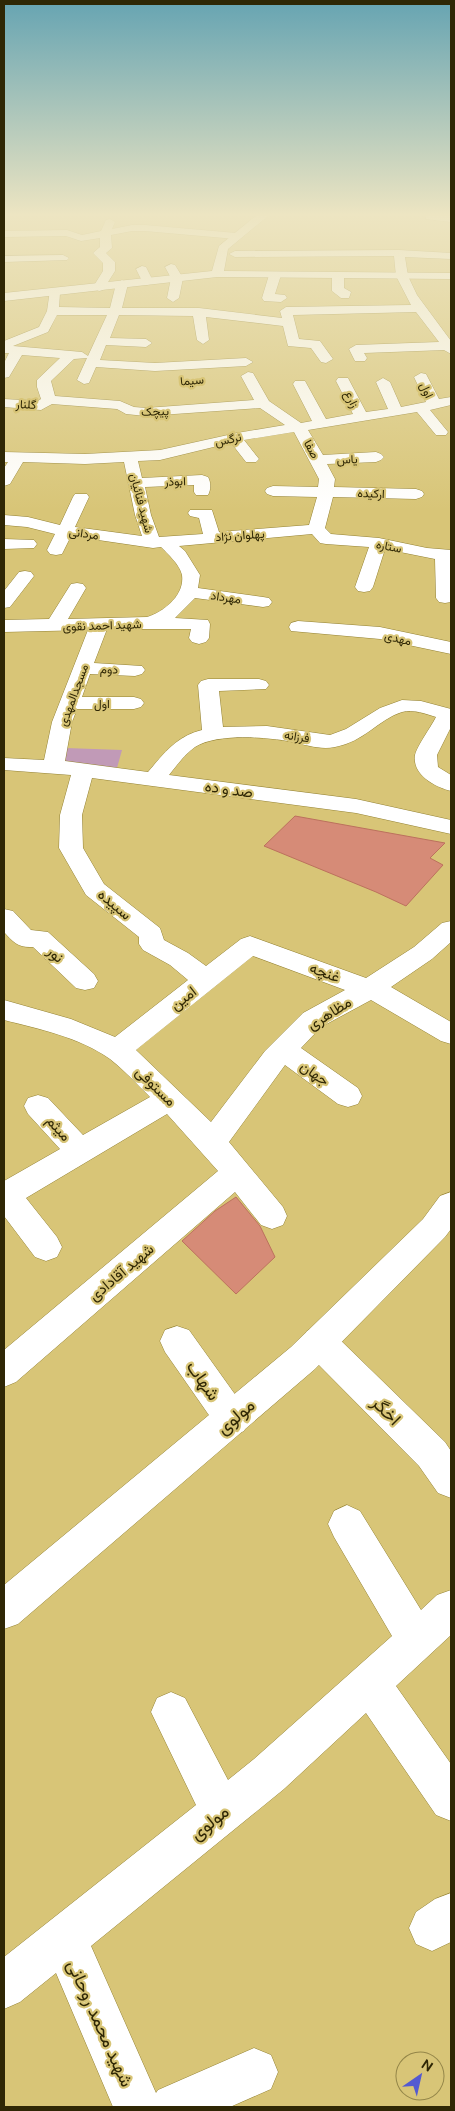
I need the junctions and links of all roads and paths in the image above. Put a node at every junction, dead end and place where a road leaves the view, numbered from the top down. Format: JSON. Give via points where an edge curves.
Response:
{"nodes":[{"id":1,"x":51,"y":314,"type":"edge"},
{"id":2,"x":114,"y":314,"type":"edge"},
{"id":3,"x":199,"y":314,"type":"edge"},
{"id":4,"x":205,"y":314,"type":"edge"},
{"id":5,"x":286,"y":314,"type":"edge"},
{"id":6,"x":425,"y":314,"type":"edge"},
{"id":7,"x":430,"y":320,"type":"junction"},
{"id":8,"x":444,"y":320,"type":"dead end"},
{"id":9,"x":16,"y":326,"type":"dead end"},
{"id":10,"x":44,"y":329,"type":"junction"},
{"id":11,"x":304,"y":329,"type":"dead end"},
{"id":12,"x":289,"y":333,"type":"junction"},
{"id":13,"x":318,"y":333,"type":"dead end"},
{"id":14,"x":203,"y":340,"type":"dead end"},
{"id":15,"x":100,"y":341,"type":"junction"},
{"id":16,"x":146,"y":343,"type":"dead end"},
{"id":17,"x":4,"y":345,"type":"edge"},
{"id":18,"x":450,"y":348,"type":"edge"},
{"id":19,"x":4,"y":349,"type":"edge"},
{"id":20,"x":18,"y":350,"type":"junction"},
{"id":21,"x":71,"y":355,"type":"junction"},
{"id":22,"x":360,"y":358,"type":"dead end"},
{"id":23,"x":326,"y":359,"type":"dead end"},
{"id":24,"x":92,"y":360,"type":"junction"},
{"id":25,"x":155,"y":367,"type":"junction"},
{"id":26,"x":247,"y":369,"type":"joint"},
{"id":27,"x":4,"y":374,"type":"edge"},
{"id":28,"x":421,"y":377,"type":"dead end"},
{"id":29,"x":190,"y":379,"type":"dead end"},
{"id":30,"x":99,"y":381,"type":"dead end"},
{"id":31,"x":343,"y":381,"type":"dead end"},
{"id":32,"x":162,"y":382,"type":"dead end"},
{"id":33,"x":384,"y":382,"type":"dead end"},
{"id":34,"x":300,"y":384,"type":"dead end"},
{"id":35,"x":139,"y":394,"type":"dead end"},
{"id":36,"x":49,"y":400,"type":"junction"},
{"id":37,"x":451,"y":400,"type":"edge"},
{"id":38,"x":4,"y":403,"type":"edge"},
{"id":39,"x":263,"y":404,"type":"junction"},
{"id":40,"x":427,"y":405,"type":"junction"},
{"id":41,"x":220,"y":406,"type":"junction"},
{"id":42,"x":140,"y":412,"type":"junction"},
{"id":43,"x":396,"y":412,"type":"junction"},
{"id":44,"x":361,"y":416,"type":"junction"},
{"id":45,"x":321,"y":424,"type":"junction"},
{"id":46,"x":300,"y":430,"type":"junction"},
{"id":47,"x":441,"y":432,"type":"dead end"},
{"id":48,"x":240,"y":444,"type":"junction"},
{"id":49,"x":42,"y":455,"type":"junction"},
{"id":50,"x":376,"y":458,"type":"dead end"},
{"id":51,"x":251,"y":459,"type":"dead end"},
{"id":52,"x":317,"y":460,"type":"junction"},
{"id":53,"x":8,"y":461,"type":"edge"},
{"id":54,"x":131,"y":462,"type":"junction"},
{"id":55,"x":35,"y":476,"type":"dead end"},
{"id":56,"x":4,"y":481,"type":"edge"},
{"id":57,"x":136,"y":483,"type":"junction"},
{"id":58,"x":273,"y":491,"type":"dead end"},
{"id":59,"x":325,"y":491,"type":"junction"},
{"id":60,"x":202,"y":492,"type":"dead end"},
{"id":61,"x":416,"y":494,"type":"dead end"},
{"id":62,"x":82,"y":497,"type":"dead end"},
{"id":63,"x":196,"y":513,"type":"dead end"},
{"id":64,"x":4,"y":520,"type":"edge"},
{"id":65,"x":66,"y":530,"type":"junction"},
{"id":66,"x":321,"y":534,"type":"junction"},
{"id":67,"x":116,"y":537,"type":"junction"},
{"id":68,"x":212,"y":537,"type":"junction"},
{"id":69,"x":159,"y":543,"type":"junction"},
{"id":70,"x":378,"y":543,"type":"junction"},
{"id":71,"x":4,"y":544,"type":"edge"},
{"id":72,"x":28,"y":544,"type":"dead end"},
{"id":73,"x":56,"y":550,"type":"dead end"},
{"id":74,"x":97,"y":554,"type":"dead end"},
{"id":75,"x":448,"y":555,"type":"edge"},
{"id":76,"x":24,"y":576,"type":"dead end"},
{"id":77,"x":364,"y":587,"type":"dead end"},
{"id":78,"x":78,"y":588,"type":"dead end"},
{"id":79,"x":189,"y":592,"type":"junction"},
{"id":80,"x":445,"y":598,"type":"dead end"},
{"id":81,"x":263,"y":602,"type":"dead end"},
{"id":82,"x":4,"y":603,"type":"edge"},
{"id":83,"x":149,"y":623,"type":"junction"},
{"id":84,"x":99,"y":625,"type":"junction"},
{"id":85,"x":55,"y":626,"type":"junction"},
{"id":86,"x":298,"y":627,"type":"dead end"},
{"id":87,"x":345,"y":629,"type":"junction"},
{"id":88,"x":5,"y":630,"type":"edge"},
{"id":89,"x":199,"y":638,"type":"dead end"},
{"id":90,"x":451,"y":648,"type":"edge"},
{"id":91,"x":342,"y":649,"type":"dead end"},
{"id":92,"x":83,"y":668,"type":"junction"},
{"id":93,"x":135,"y":670,"type":"dead end"},
{"id":94,"x":259,"y":685,"type":"dead end"},
{"id":95,"x":69,"y":703,"type":"junction"},
{"id":96,"x":134,"y":703,"type":"dead end"},
{"id":97,"x":450,"y":714,"type":"edge"},
{"id":98,"x":213,"y":735,"type":"junction"},
{"id":99,"x":4,"y":764,"type":"edge"},
{"id":100,"x":53,"y":767,"type":"junction"},
{"id":101,"x":83,"y":770,"type":"junction"},
{"id":102,"x":154,"y":779,"type":"junction"},
{"id":103,"x":451,"y":784,"type":"edge"},
{"id":104,"x":451,"y":827,"type":"edge"},
{"id":105,"x":5,"y":907,"type":"edge"},
{"id":106,"x":451,"y":929,"type":"edge"},
{"id":107,"x":250,"y":946,"type":"joint"},
{"id":108,"x":85,"y":980,"type":"dead end"},
{"id":109,"x":206,"y":980,"type":"junction"},
{"id":110,"x":369,"y":989,"type":"junction"},
{"id":111,"x":4,"y":1010,"type":"edge"},
{"id":112,"x":451,"y":1034,"type":"edge"},
{"id":113,"x":117,"y":1050,"type":"junction"},
{"id":114,"x":283,"y":1050,"type":"junction"},
{"id":115,"x":348,"y":1096,"type":"dead end"},
{"id":116,"x":169,"y":1099,"type":"junction"},
{"id":117,"x":38,"y":1106,"type":"dead end"},
{"id":118,"x":211,"y":1144,"type":"junction"},
{"id":119,"x":80,"y":1151,"type":"junction"},
{"id":120,"x":237,"y":1172,"type":"junction"},
{"id":121,"x":4,"y":1196,"type":"edge"},
{"id":122,"x":451,"y":1205,"type":"edge"},
{"id":123,"x":272,"y":1216,"type":"dead end"},
{"id":124,"x":46,"y":1247,"type":"dead end"},
{"id":125,"x":177,"y":1341,"type":"dead end"},
{"id":126,"x":318,"y":1342,"type":"junction"},
{"id":127,"x":4,"y":1372,"type":"edge"},
{"id":128,"x":232,"y":1419,"type":"junction"},
{"id":129,"x":451,"y":1480,"type":"edge"},
{"id":130,"x":347,"y":1524,"type":"dead end"},
{"id":131,"x":6,"y":1600,"type":"edge"},
{"id":132,"x":451,"y":1609,"type":"edge"},
{"id":133,"x":417,"y":1640,"type":"junction"},
{"id":134,"x":369,"y":1683,"type":"junction"},
{"id":135,"x":171,"y":1712,"type":"dead end"},
{"id":136,"x":451,"y":1800,"type":"edge"},
{"id":137,"x":222,"y":1812,"type":"junction"},
{"id":138,"x":64,"y":1938,"type":"junction"},
{"id":139,"x":4,"y":1986,"type":"edge"},
{"id":140,"x":254,"y":2072,"type":"dead end"},
{"id":141,"x":138,"y":2107,"type":"edge"},
{"id":142,"x":175,"y":2107,"type":"edge"}],
"edges":[{"from":1,"to":10,"type":"street"},
{"from":2,"to":15,"type":"street"},
{"from":3,"to":14,"type":"street"},
{"from":4,"to":12,"type":"street"},
{"from":5,"to":12,"type":"street"},
{"from":6,"to":7,"type":"street"},
{"from":7,"to":8,"type":"street"},
{"from":7,"to":18,"type":"street"},
{"from":9,"to":10,"type":"street"},
{"from":10,"to":17,"type":"street"},
{"from":11,"to":12,"type":"street"},
{"from":12,"to":13,"type":"street"},
{"from":12,"to":23,"type":"street","via":[[292,343],[314,344]]},
{"from":15,"to":16,"type":"street"},
{"from":15,"to":24,"type":"street"},
{"from":18,"to":22,"type":"street","via":[[356,348]]},
{"from":19,"to":20,"type":"street","name":"سیما"},
{"from":20,"to":21,"type":"street","name":"سیما"},
{"from":20,"to":27,"type":"street"},
{"from":21,"to":24,"type":"street","name":"سیما"},
{"from":21,"to":36,"type":"street","name":"گلنار","via":[[44,380]]},
{"from":24,"to":25,"type":"street","name":"سیما"},
{"from":24,"to":30,"type":"street","via":[[84,380]]},
{"from":25,"to":26,"type":"street","name":"سیما"},
{"from":25,"to":32,"type":"street","name":"سیما"},
{"from":26,"to":39,"type":"street","name":"صفا"},
{"from":28,"to":40,"type":"street","name":"اول"},
{"from":29,"to":41,"type":"street","name":"سیما","via":[[211,383]]},
{"from":31,"to":44,"type":"street","name":"زارع"},
{"from":33,"to":43,"type":"street"},
{"from":34,"to":45,"type":"street"},
{"from":35,"to":42,"type":"street","via":[[135,400]]},
{"from":36,"to":38,"type":"street","name":"گلنار","via":[[41,406]]},
{"from":36,"to":42,"type":"street","name":"پیچک","via":[[120,405]]},
{"from":37,"to":40,"type":"street","name":"نرگس"},
{"from":39,"to":41,"type":"street","name":"پیچک"},
{"from":39,"to":46,"type":"street","name":"صفا"},
{"from":40,"to":43,"type":"street","name":"نرگس"},
{"from":40,"to":47,"type":"street","name":"اول"},
{"from":41,"to":42,"type":"street","name":"پیچک"},
{"from":43,"to":44,"type":"street","name":"نرگس"},
{"from":44,"to":45,"type":"street","name":"نرگس"},
{"from":45,"to":46,"type":"street","name":"نرگس"},
{"from":46,"to":48,"type":"street","name":"نرگس"},
{"from":46,"to":49,"type":"street","name":"نرگس","via":[[236,437],[160,456]]},
{"from":46,"to":52,"type":"street","name":"صفا"},
{"from":48,"to":51,"type":"street"},
{"from":48,"to":54,"type":"street","name":"نرگس","via":[[177,458]]},
{"from":49,"to":53,"type":"street","name":"نرگس"},
{"from":49,"to":54,"type":"street","name":"نرگس"},
{"from":49,"to":55,"type":"street"},
{"from":50,"to":52,"type":"street","name":"یاس"},
{"from":52,"to":59,"type":"street","name":"صفا","via":[[327,479]]},
{"from":53,"to":56,"type":"street"},
{"from":54,"to":57,"type":"street","name":"شهید فنائیان"},
{"from":57,"to":60,"type":"street","name":"ابوذر","via":[[202,480]]},
{"from":57,"to":69,"type":"street","name":"شهید فنائیان","via":[[143,515]]},
{"from":58,"to":59,"type":"street","name":"ارکیده"},
{"from":59,"to":61,"type":"street","name":"ارکیده"},
{"from":59,"to":66,"type":"street","name":"صفا"},
{"from":62,"to":65,"type":"street"},
{"from":63,"to":68,"type":"street","via":[[206,514]]},
{"from":64,"to":65,"type":"street","name":"مردانی"},
{"from":65,"to":67,"type":"street","name":"مردانی"},
{"from":65,"to":73,"type":"street"},
{"from":66,"to":68,"type":"street","name":"پهلوان نژاد"},
{"from":66,"to":70,"type":"street","name":"ستاره"},
{"from":67,"to":69,"type":"street","name":"مردانی"},
{"from":67,"to":74,"type":"street"},
{"from":68,"to":69,"type":"street","name":"پهلوان نژاد"},
{"from":69,"to":79,"type":"street","via":[[179,555],[191,575]]},
{"from":70,"to":75,"type":"street","name":"ستاره"},
{"from":70,"to":77,"type":"street"},
{"from":71,"to":72,"type":"street"},
{"from":75,"to":80,"type":"street"},
{"from":76,"to":82,"type":"street"},
{"from":78,"to":85,"type":"street"},
{"from":79,"to":81,"type":"street","name":"مهرداد"},
{"from":79,"to":83,"type":"street","name":"شهید احمد نقوی","via":[[164,618]]},
{"from":83,"to":84,"type":"street","name":"شهید احمد نقوی"},
{"from":83,"to":89,"type":"street","via":[[201,624]]},
{"from":84,"to":85,"type":"street","name":"شهید احمد نقوی"},
{"from":84,"to":92,"type":"street","name":"مسجدالمهدی"},
{"from":85,"to":88,"type":"street","name":"شهید احمد نقوی"},
{"from":86,"to":87,"type":"street","name":"مهدی"},
{"from":87,"to":90,"type":"street","name":"مهدی"},
{"from":87,"to":91,"type":"street"},
{"from":92,"to":93,"type":"street","name":"دوم"},
{"from":92,"to":95,"type":"street","name":"مسجدالمهدی"},
{"from":94,"to":98,"type":"street","via":[[208,685]]},
{"from":95,"to":96,"type":"street","name":"اول"},
{"from":95,"to":100,"type":"street","name":"مسجدالمهدی"},
{"from":97,"to":98,"type":"street","name":"فرزانه","via":[[402,706],[390,710],[352,736],[332,742],[265,731]]},
{"from":97,"to":103,"type":"street","name":"فرزانه","via":[[426,755],[417,757],[428,770]]},
{"from":98,"to":102,"type":"street","name":"فرزانه","via":[[194,739],[175,754]]},
{"from":99,"to":100,"type":"street","name":"صد و ده"},
{"from":100,"to":101,"type":"street","name":"صد و ده"},
{"from":101,"to":102,"type":"street","name":"صد و ده"},
{"from":101,"to":109,"type":"street","name":"سپیده","via":[[71,815],[71,848],[80,864],[95,889],[150,934],[152,944]]},
{"from":102,"to":104,"type":"street","name":"صد و ده","via":[[356,806]]},
{"from":105,"to":108,"type":"street","name":"نور","via":[[25,940],[39,938]]},
{"from":106,"to":110,"type":"street","name":"مظاهری","via":[[423,953]]},
{"from":107,"to":109,"type":"street","name":"امین"},
{"from":107,"to":110,"type":"street","name":"غنچه"},
{"from":109,"to":113,"type":"street","name":"امین"},
{"from":110,"to":112,"type":"street","name":"غنچه"},
{"from":110,"to":114,"type":"street","name":"مظاهری","via":[[312,1020]]},
{"from":111,"to":113,"type":"street","name":"مستوفی","via":[[88,1035]]},
{"from":113,"to":116,"type":"street","name":"مستوفی"},
{"from":114,"to":115,"type":"street","name":"جهان"},
{"from":114,"to":118,"type":"street","name":"مظاهری"},
{"from":116,"to":118,"type":"street","name":"مستوفی"},
{"from":116,"to":119,"type":"street"},
{"from":117,"to":119,"type":"street","name":"میثم"},
{"from":118,"to":120,"type":"street","name":"مستوفی"},
{"from":119,"to":121,"type":"street"},
{"from":120,"to":123,"type":"street","name":"مستوفی"},
{"from":120,"to":127,"type":"street","name":"شهید آقادادی"},
{"from":121,"to":124,"type":"street"},
{"from":122,"to":126,"type":"street","name":"مولوی","via":[[434,1228]]},
{"from":125,"to":128,"type":"street","name":"شهاب"},
{"from":126,"to":128,"type":"street","name":"مولوی"},
{"from":126,"to":129,"type":"street","name":"اخگر","via":[[432,1454]]},
{"from":128,"to":131,"type":"street","name":"مولوی"},
{"from":130,"to":133,"type":"street"},
{"from":132,"to":133,"type":"street","name":"مولوی"},
{"from":133,"to":134,"type":"street","name":"مولوی"},
{"from":134,"to":136,"type":"street"},
{"from":134,"to":137,"type":"street","name":"مولوی"},
{"from":135,"to":137,"type":"street"},
{"from":137,"to":138,"type":"street","name":"مولوی"},
{"from":138,"to":139,"type":"street","name":"مولوی"},
{"from":138,"to":141,"type":"street","name":"شهید محمد روحانی"},
{"from":140,"to":142,"type":"street"}]}
